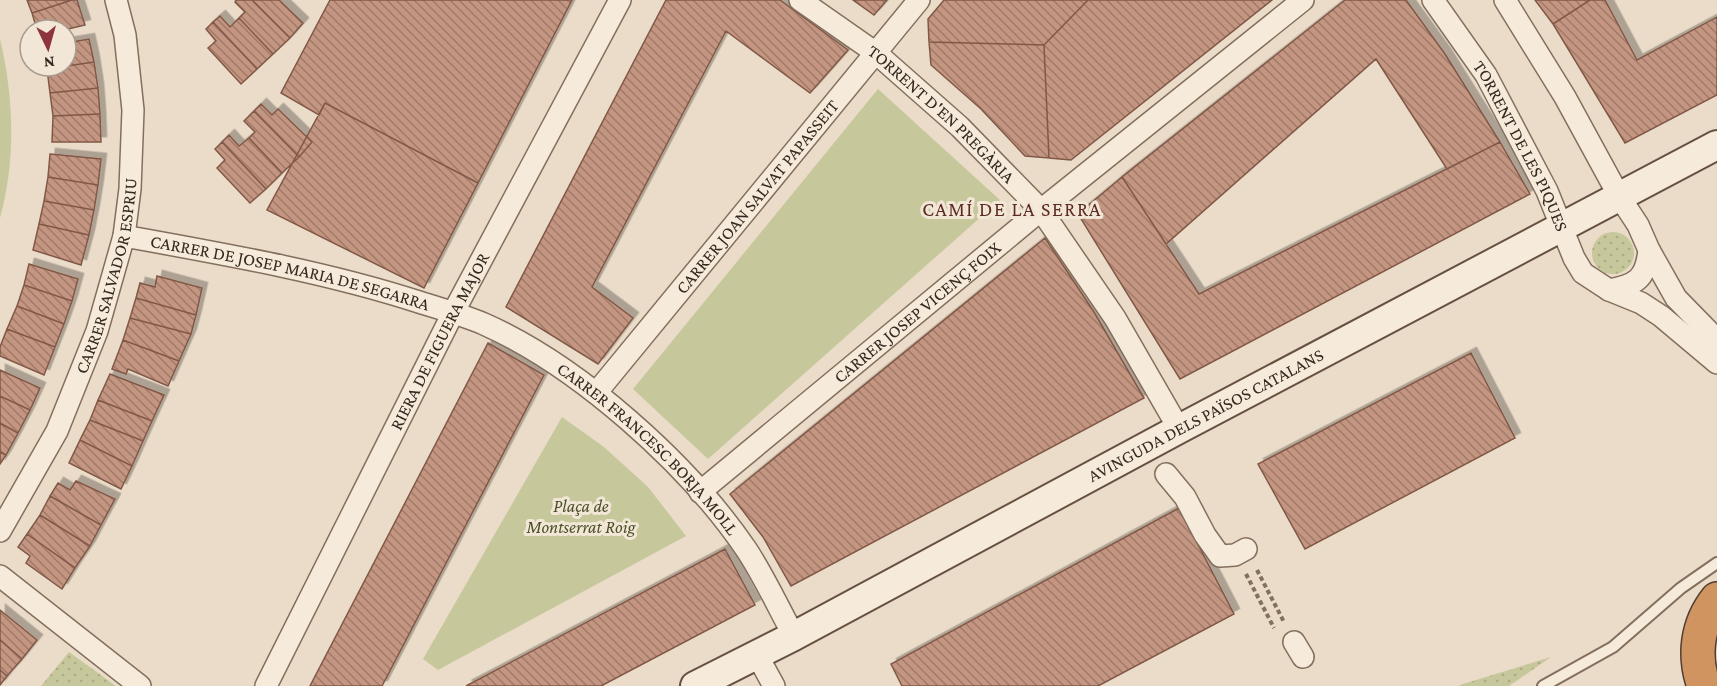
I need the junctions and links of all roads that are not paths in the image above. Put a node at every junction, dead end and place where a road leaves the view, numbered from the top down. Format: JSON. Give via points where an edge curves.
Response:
{"nodes":[{"id":1,"x":116,"y":0,"type":"edge"},
{"id":2,"x":620,"y":0,"type":"edge"},
{"id":3,"x":800,"y":0,"type":"edge"},
{"id":4,"x":919,"y":0,"type":"edge"},
{"id":5,"x":1303,"y":0,"type":"edge"},
{"id":6,"x":1432,"y":0,"type":"edge"},
{"id":7,"x":1505,"y":0,"type":"edge"},
{"id":8,"x":876,"y":53,"type":"junction"},
{"id":9,"x":1717,"y":145,"type":"edge"},
{"id":10,"x":1619,"y":196,"type":"junction"},
{"id":11,"x":1041,"y":210,"type":"junction"},
{"id":12,"x":1561,"y":228,"type":"junction"},
{"id":13,"x":123,"y":236,"type":"junction"},
{"id":14,"x":1649,"y":250,"type":"junction"},
{"id":15,"x":1609,"y":290,"type":"junction"},
{"id":16,"x":453,"y":313,"type":"junction"},
{"id":17,"x":1717,"y":340,"type":"edge"},
{"id":18,"x":1717,"y":363,"type":"edge"},
{"id":19,"x":596,"y":393,"type":"junction"},
{"id":20,"x":1179,"y":429,"type":"junction"},
{"id":21,"x":1167,"y":474,"type":"dead end"},
{"id":22,"x":700,"y":492,"type":"junction"},
{"id":23,"x":0,"y":531,"type":"edge"},
{"id":24,"x":1241,"y":552,"type":"road end"},
{"id":25,"x":1717,"y":563,"type":"edge"},
{"id":26,"x":0,"y":576,"type":"edge"},
{"id":27,"x":1717,"y":599,"type":"edge"},
{"id":28,"x":794,"y":636,"type":"junction"},
{"id":29,"x":757,"y":654,"type":"junction"},
{"id":30,"x":140,"y":686,"type":"edge"},
{"id":31,"x":266,"y":686,"type":"edge"},
{"id":32,"x":695,"y":686,"type":"edge"},
{"id":33,"x":774,"y":686,"type":"edge"},
{"id":34,"x":1543,"y":686,"type":"edge"},
{"id":35,"x":1704,"y":686,"type":"edge"}],
"edges":[{"from":1,"to":13,"type":"street","name":"CARRER SALVADOR ESPRIU","via":[[125,35],[133,110],[130,189]]},
{"from":2,"to":16,"type":"street","name":"RIERA DE FIGUERA MAJOR"},
{"from":3,"to":8,"type":"street","name":"TORRENT D'EN PREGÀRIA"},
{"from":4,"to":8,"type":"street","name":"CARRER JOAN SALVAT PAPASSEIT"},
{"from":5,"to":11,"type":"street","name":"CARRER JOSEP VICENÇ FOIX"},
{"from":6,"to":12,"type":"street","name":"TORRENT DE LES PIQUES","via":[[1486,75],[1547,191]]},
{"from":7,"to":10,"type":"street","via":[[1545,62]]},
{"from":8,"to":11,"type":"street","name":"TORRENT D'EN PREGÀRIA","via":[[960,127]]},
{"from":8,"to":19,"type":"street","name":"CARRER JOAN SALVAT PAPASSEIT"},
{"from":9,"to":10,"type":"street","name":"AVINGUDA DELS PAÏSOS CATALANS"},
{"from":10,"to":12,"type":"street","name":"AVINGUDA DELS PAÏSOS CATALANS"},
{"from":10,"to":14,"type":"street"},
{"from":11,"to":20,"type":"street","name":"TORRENT D'EN PREGÀRIA","via":[[1115,318]]},
{"from":11,"to":22,"type":"street","name":"CARRER JOSEP VICENÇ FOIX"},
{"from":12,"to":15,"type":"street","name":"TORRENT DE LES PIQUES","via":[[1583,273]]},
{"from":12,"to":20,"type":"street","name":"AVINGUDA DELS PAÏSOS CATALANS"},
{"from":13,"to":16,"type":"street","name":"CARRER DE JOSEP MARIA DE SEGARRA","via":[[303,271]]},
{"from":13,"to":23,"type":"street","name":"CARRER SALVADOR ESPRIU","via":[[97,331],[57,431]]},
{"from":14,"to":15,"type":"street","via":[[1641,276],[1630,286]]},
{"from":14,"to":17,"type":"street","via":[[1677,298]]},
{"from":15,"to":18,"type":"street","name":"TORRENT DE LES PIQUES","via":[[1661,316]]},
{"from":16,"to":19,"type":"street","name":"CARRER FRANCESC BORJA MOLL","via":[[510,337]]},
{"from":16,"to":31,"type":"street","name":"RIERA DE FIGUERA MAJOR"},
{"from":19,"to":22,"type":"street","name":"CARRER FRANCESC BORJA MOLL","via":[[652,442]]},
{"from":20,"to":28,"type":"street","name":"AVINGUDA DELS PAÏSOS CATALANS"},
{"from":21,"to":24,"type":"street","via":[[1220,556]]},
{"from":22,"to":28,"type":"street","name":"CARRER FRANCESC BORJA MOLL","via":[[746,550]]},
{"from":25,"to":34,"type":"lane","via":[[1681,588],[1613,647]]},
{"from":26,"to":30,"type":"street"},
{"from":27,"to":35,"type":"highway","via":[[1703,622],[1700,636],[1699,666]]},
{"from":28,"to":29,"type":"street","name":"AVINGUDA DELS PAÏSOS CATALANS"},
{"from":29,"to":32,"type":"street","name":"AVINGUDA DELS PAÏSOS CATALANS"},
{"from":29,"to":33,"type":"street"}]}
